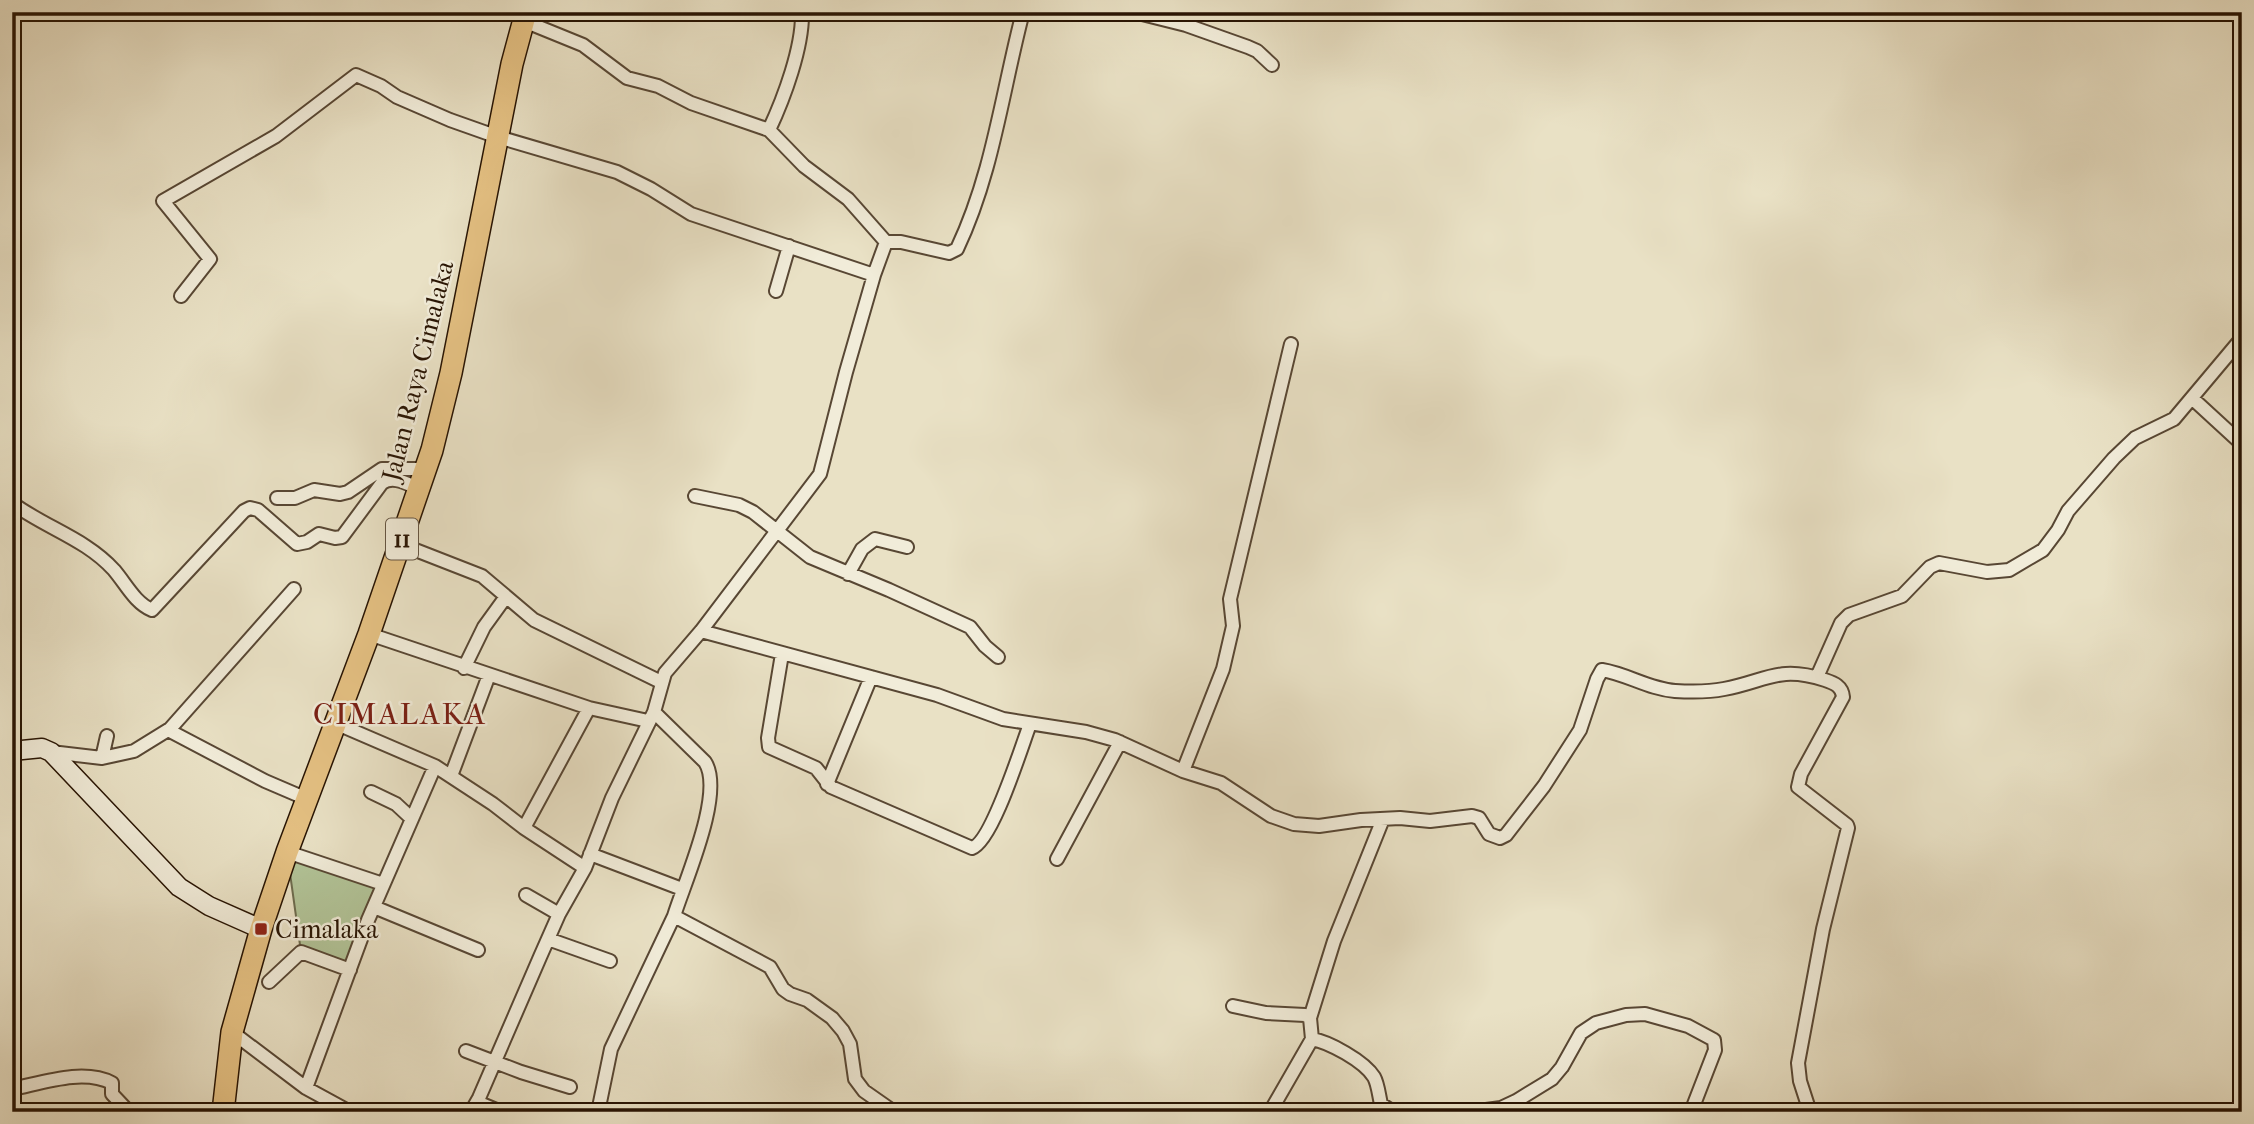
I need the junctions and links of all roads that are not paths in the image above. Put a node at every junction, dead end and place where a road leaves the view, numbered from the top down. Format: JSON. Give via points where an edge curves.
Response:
{"nodes":[{"id":1,"x":802,"y":12,"type":"edge"},
{"id":2,"x":1023,"y":12,"type":"edge"},
{"id":3,"x":1135,"y":12,"type":"edge"},
{"id":4,"x":525,"y":16,"type":"edge"},
{"id":5,"x":1272,"y":65,"type":"dead end"},
{"id":6,"x":769,"y":130,"type":"junction"},
{"id":7,"x":498,"y":137,"type":"junction"},
{"id":8,"x":886,"y":242,"type":"junction"},
{"id":9,"x":789,"y":246,"type":"junction"},
{"id":10,"x":874,"y":275,"type":"junction"},
{"id":11,"x":776,"y":291,"type":"dead end"},
{"id":12,"x":181,"y":296,"type":"dead end"},
{"id":13,"x":2242,"y":338,"type":"edge"},
{"id":14,"x":1291,"y":344,"type":"dead end"},
{"id":15,"x":2193,"y":398,"type":"junction"},
{"id":16,"x":2242,"y":444,"type":"edge"},
{"id":17,"x":423,"y":479,"type":"junction"},
{"id":18,"x":695,"y":496,"type":"dead end"},
{"id":19,"x":277,"y":498,"type":"dead end"},
{"id":20,"x":12,"y":503,"type":"edge"},
{"id":21,"x":778,"y":530,"type":"junction"},
{"id":22,"x":400,"y":544,"type":"junction"},
{"id":23,"x":907,"y":547,"type":"dead end"},
{"id":24,"x":848,"y":574,"type":"junction"},
{"id":25,"x":294,"y":589,"type":"dead end"},
{"id":26,"x":505,"y":598,"type":"junction"},
{"id":27,"x":701,"y":631,"type":"junction"},
{"id":28,"x":369,"y":634,"type":"junction"},
{"id":29,"x":782,"y":654,"type":"junction"},
{"id":30,"x":998,"y":657,"type":"dead end"},
{"id":31,"x":464,"y":668,"type":"junction"},
{"id":32,"x":489,"y":676,"type":"junction"},
{"id":33,"x":872,"y":677,"type":"junction"},
{"id":34,"x":1816,"y":677,"type":"junction"},
{"id":35,"x":662,"y":682,"type":"junction"},
{"id":36,"x":589,"y":708,"type":"junction"},
{"id":37,"x":651,"y":716,"type":"junction"},
{"id":38,"x":335,"y":723,"type":"junction"},
{"id":39,"x":1030,"y":724,"type":"junction"},
{"id":40,"x":171,"y":732,"type":"junction"},
{"id":41,"x":107,"y":736,"type":"dead end"},
{"id":42,"x":1120,"y":743,"type":"junction"},
{"id":43,"x":12,"y":751,"type":"edge"},
{"id":44,"x":54,"y":756,"type":"junction"},
{"id":45,"x":102,"y":758,"type":"junction"},
{"id":46,"x":435,"y":766,"type":"junction"},
{"id":47,"x":1183,"y":771,"type":"junction"},
{"id":48,"x":451,"y":776,"type":"junction"},
{"id":49,"x":827,"y":784,"type":"junction"},
{"id":50,"x":371,"y":792,"type":"dead end"},
{"id":51,"x":307,"y":799,"type":"junction"},
{"id":52,"x":411,"y":818,"type":"junction"},
{"id":53,"x":1383,"y":820,"type":"junction"},
{"id":54,"x":524,"y":828,"type":"junction"},
{"id":55,"x":288,"y":852,"type":"junction"},
{"id":56,"x":590,"y":854,"type":"junction"},
{"id":57,"x":1057,"y":859,"type":"dead end"},
{"id":58,"x":585,"y":868,"type":"junction"},
{"id":59,"x":383,"y":884,"type":"junction"},
{"id":60,"x":682,"y":889,"type":"junction"},
{"id":61,"x":526,"y":895,"type":"dead end"},
{"id":62,"x":374,"y":907,"type":"junction"},
{"id":63,"x":559,"y":914,"type":"junction"},
{"id":64,"x":674,"y":916,"type":"junction"},
{"id":65,"x":261,"y":929,"type":"junction"},
{"id":66,"x":548,"y":939,"type":"junction"},
{"id":67,"x":478,"y":950,"type":"dead end"},
{"id":68,"x":610,"y":961,"type":"dead end"},
{"id":69,"x":350,"y":970,"type":"junction"},
{"id":70,"x":269,"y":982,"type":"dead end"},
{"id":71,"x":1233,"y":1006,"type":"dead end"},
{"id":72,"x":1310,"y":1018,"type":"junction"},
{"id":73,"x":232,"y":1032,"type":"junction"},
{"id":74,"x":1312,"y":1039,"type":"junction"},
{"id":75,"x":467,"y":1051,"type":"dead end"},
{"id":76,"x":495,"y":1061,"type":"junction"},
{"id":77,"x":570,"y":1087,"type":"dead end"},
{"id":78,"x":306,"y":1088,"type":"junction"},
{"id":79,"x":12,"y":1089,"type":"edge"},
{"id":80,"x":2242,"y":1104,"type":"edge"},
{"id":81,"x":474,"y":1107,"type":"edge"},
{"id":82,"x":129,"y":1112,"type":"edge"},
{"id":83,"x":223,"y":1112,"type":"edge"},
{"id":84,"x":349,"y":1112,"type":"edge"},
{"id":85,"x":501,"y":1112,"type":"edge"},
{"id":86,"x":598,"y":1112,"type":"edge"},
{"id":87,"x":894,"y":1112,"type":"edge"},
{"id":88,"x":1270,"y":1112,"type":"edge"},
{"id":89,"x":1393,"y":1112,"type":"edge"},
{"id":90,"x":1471,"y":1112,"type":"edge"},
{"id":91,"x":1691,"y":1112,"type":"edge"},
{"id":92,"x":1810,"y":1112,"type":"edge"},
{"id":93,"x":2238,"y":1112,"type":"edge"}],
"edges":[{"from":1,"to":6,"type":"street","via":[[787,89]]},
{"from":2,"to":8,"type":"street","via":[[982,189],[957,249],[949,253]]},
{"from":3,"to":5,"type":"street","via":[[1238,43],[1257,51]]},
{"from":4,"to":6,"type":"street","via":[[583,45],[627,78]]},
{"from":4,"to":7,"type":"highway","number":"11"},
{"from":6,"to":8,"type":"street","via":[[804,166],[848,199]]},
{"from":7,"to":9,"type":"street","via":[[617,173],[691,214]]},
{"from":7,"to":12,"type":"street","via":[[397,97],[356,75],[276,135],[163,201],[210,259]]},
{"from":7,"to":17,"type":"highway","name":"Jalan Raya Cimalaka","number":"11","via":[[451,373]]},
{"from":8,"to":10,"type":"street"},
{"from":9,"to":10,"type":"street"},
{"from":9,"to":11,"type":"street"},
{"from":10,"to":21,"type":"street","via":[[820,474]]},
{"from":13,"to":15,"type":"street"},
{"from":14,"to":47,"type":"street","via":[[1230,598],[1233,626],[1223,669]]},
{"from":15,"to":16,"type":"street"},
{"from":15,"to":34,"type":"street","via":[[2174,419],[2135,438],[2121,452],[2068,511],[2043,550],[2009,570],[1987,572],[1940,563],[1930,567],[1902,596],[1849,615]]},
{"from":17,"to":19,"type":"street","via":[[382,469],[348,492],[314,490],[295,498]]},
{"from":17,"to":20,"type":"street","via":[[387,480],[342,537],[319,534],[302,544],[250,508],[152,610],[86,546]]},
{"from":17,"to":22,"type":"highway","name":"Jalan Raya Cimalaka","number":"11"},
{"from":18,"to":21,"type":"street","via":[[739,505]]},
{"from":21,"to":24,"type":"street","via":[[810,557]]},
{"from":21,"to":27,"type":"street"},
{"from":22,"to":26,"type":"street","via":[[482,576]]},
{"from":22,"to":28,"type":"highway","name":"Jalan Raya Cimalaka","number":"11"},
{"from":23,"to":24,"type":"street","via":[[875,540],[862,549]]},
{"from":24,"to":30,"type":"street","via":[[971,627]]},
{"from":25,"to":40,"type":"street"},
{"from":26,"to":31,"type":"street"},
{"from":26,"to":35,"type":"street","via":[[550,629]]},
{"from":27,"to":29,"type":"street"},
{"from":27,"to":35,"type":"street","via":[[675,659]]},
{"from":28,"to":31,"type":"street"},
{"from":28,"to":38,"type":"highway","name":"Jalan Raya Cimalaka","number":"11"},
{"from":29,"to":33,"type":"street"},
{"from":29,"to":49,"type":"street","via":[[768,746],[816,768]]},
{"from":31,"to":32,"type":"street"},
{"from":32,"to":36,"type":"street"},
{"from":32,"to":48,"type":"street"},
{"from":33,"to":39,"type":"street"},
{"from":33,"to":49,"type":"street"},
{"from":34,"to":53,"type":"street","via":[[1787,672],[1730,688],[1689,692],[1655,688],[1602,670],[1580,730],[1504,838],[1489,834],[1475,816]]},
{"from":34,"to":92,"type":"street","via":[[1839,687],[1843,697],[1798,787],[1848,828],[1798,1063]]},
{"from":35,"to":37,"type":"street"},
{"from":36,"to":37,"type":"street"},
{"from":36,"to":54,"type":"street"},
{"from":37,"to":56,"type":"street"},
{"from":37,"to":60,"type":"street","via":[[705,762],[710,773],[704,828]]},
{"from":38,"to":46,"type":"street"},
{"from":38,"to":51,"type":"highway","name":"Jalan Raya Cimalaka","number":"11"},
{"from":39,"to":42,"type":"street"},
{"from":39,"to":49,"type":"street","via":[[1002,801],[973,849]]},
{"from":40,"to":45,"type":"street","via":[[134,751]]},
{"from":40,"to":51,"type":"street"},
{"from":41,"to":45,"type":"street"},
{"from":42,"to":47,"type":"street"},
{"from":42,"to":57,"type":"street"},
{"from":43,"to":44,"type":"street","via":[[42,748]]},
{"from":44,"to":45,"type":"street"},
{"from":44,"to":65,"type":"street","via":[[179,887]]},
{"from":46,"to":48,"type":"street"},
{"from":46,"to":52,"type":"street"},
{"from":47,"to":53,"type":"street","via":[[1221,783],[1271,816],[1294,824]]},
{"from":48,"to":54,"type":"street"},
{"from":50,"to":52,"type":"street","via":[[396,804]]},
{"from":51,"to":55,"type":"highway","name":"Jalan Raya Cimalaka","number":"11"},
{"from":52,"to":59,"type":"street"},
{"from":53,"to":72,"type":"street","via":[[1334,941]]},
{"from":54,"to":58,"type":"street"},
{"from":55,"to":59,"type":"street"},
{"from":55,"to":65,"type":"highway","name":"Jalan Raya Cimalaka","number":"11"},
{"from":56,"to":58,"type":"street"},
{"from":56,"to":60,"type":"street"},
{"from":58,"to":63,"type":"street"},
{"from":59,"to":62,"type":"street"},
{"from":60,"to":64,"type":"street"},
{"from":61,"to":63,"type":"street"},
{"from":62,"to":67,"type":"street"},
{"from":62,"to":69,"type":"street"},
{"from":63,"to":66,"type":"street"},
{"from":64,"to":86,"type":"street","via":[[611,1049]]},
{"from":64,"to":87,"type":"street","via":[[770,967],[783,989],[832,1018],[850,1044],[855,1079]]},
{"from":65,"to":73,"type":"highway","number":"11"},
{"from":66,"to":68,"type":"street"},
{"from":66,"to":76,"type":"street"},
{"from":69,"to":70,"type":"street","via":[[301,952]]},
{"from":69,"to":78,"type":"street"},
{"from":71,"to":72,"type":"street"},
{"from":72,"to":74,"type":"street"},
{"from":73,"to":78,"type":"street"},
{"from":73,"to":83,"type":"highway","number":"11"},
{"from":74,"to":88,"type":"street"},
{"from":74,"to":89,"type":"street","via":[[1359,1061],[1374,1077],[1381,1104]]},
{"from":75,"to":76,"type":"street"},
{"from":76,"to":77,"type":"street"},
{"from":76,"to":81,"type":"street"},
{"from":78,"to":84,"type":"street"},
{"from":79,"to":82,"type":"street","via":[[73,1078],[101,1079],[112,1083],[113,1094]]},
{"from":80,"to":93,"type":"street"},
{"from":81,"to":85,"type":"street"},
{"from":90,"to":91,"type":"street","via":[[1501,1108],[1552,1079],[1588,1027],[1645,1014],[1688,1026],[1714,1040],[1715,1050]]}]}
